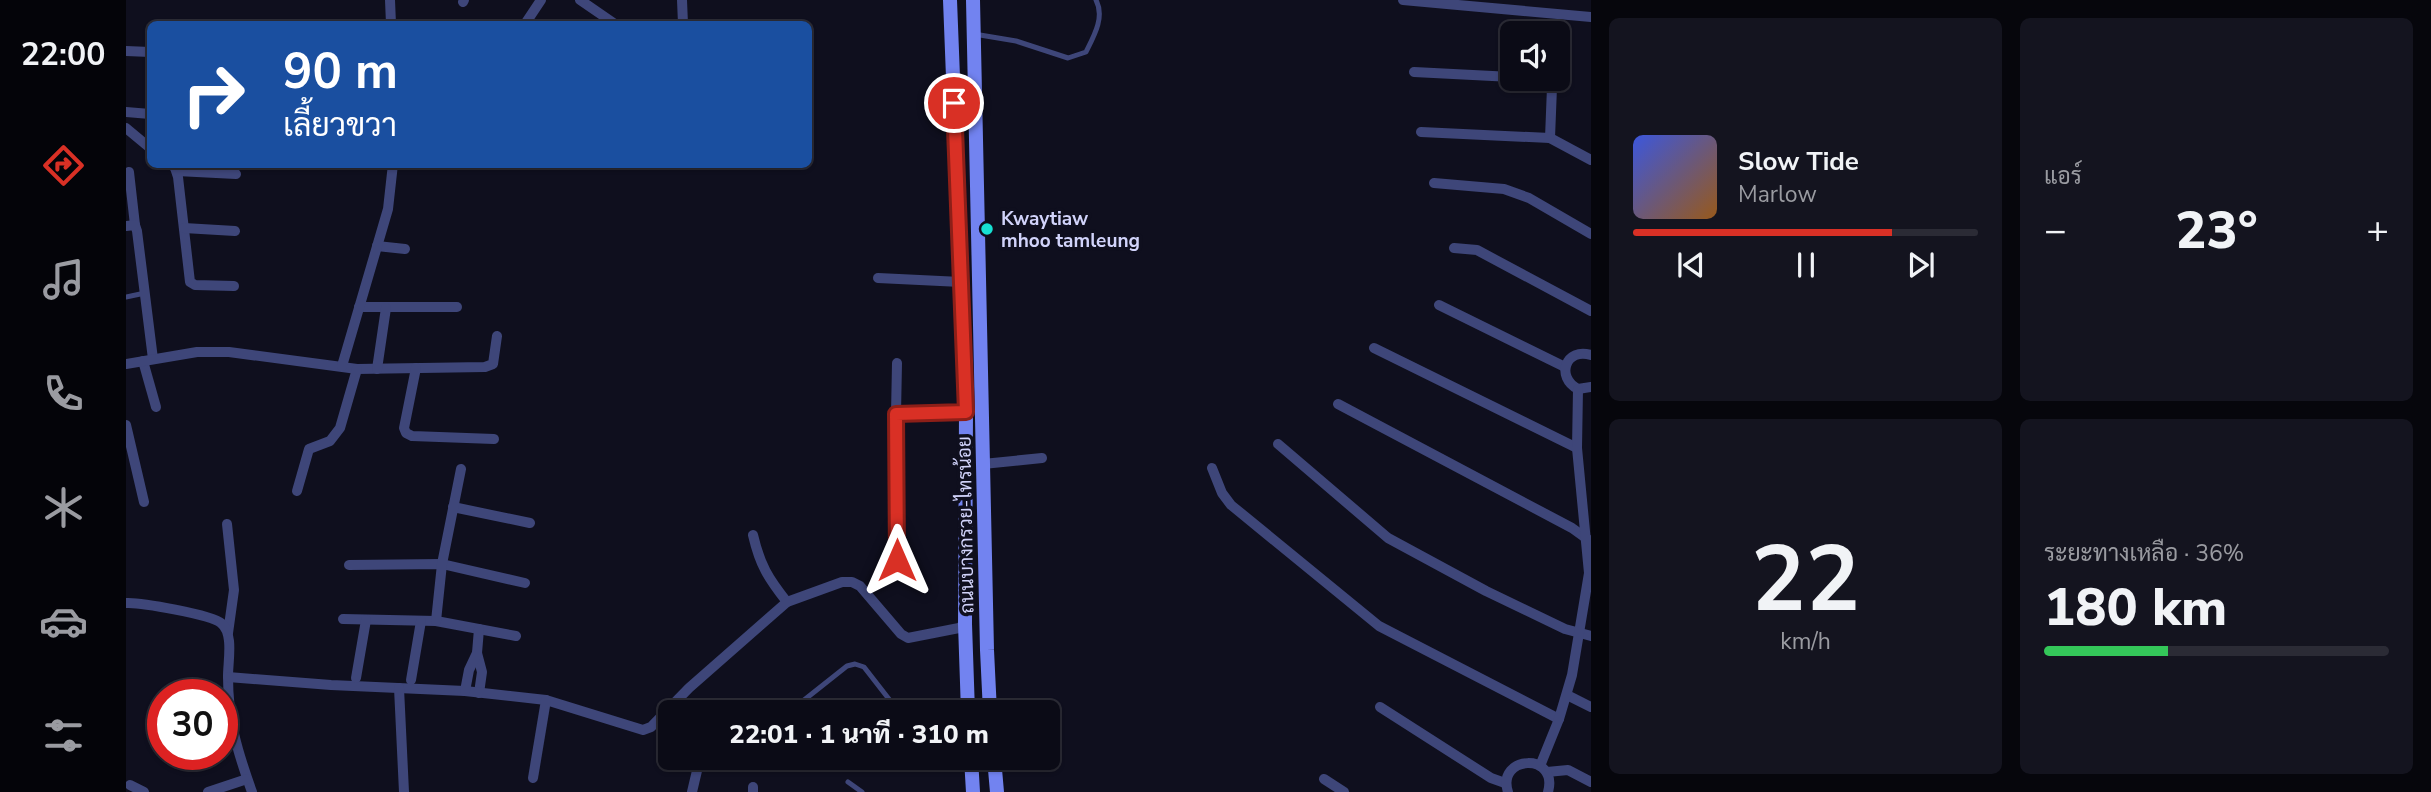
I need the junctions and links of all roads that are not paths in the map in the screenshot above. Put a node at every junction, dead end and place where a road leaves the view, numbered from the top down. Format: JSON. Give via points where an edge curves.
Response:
{"nodes":[{"id":1,"x":390,"y":0,"type":"edge"},
{"id":2,"x":541,"y":0,"type":"edge"},
{"id":3,"x":580,"y":0,"type":"edge"},
{"id":4,"x":682,"y":0,"type":"edge"},
{"id":5,"x":950,"y":0,"type":"edge"},
{"id":6,"x":973,"y":0,"type":"edge"},
{"id":7,"x":1096,"y":0,"type":"edge"},
{"id":8,"x":1404,"y":0,"type":"edge"},
{"id":9,"x":1509,"y":5,"type":"edge"},
{"id":10,"x":1591,"y":17,"type":"edge"},
{"id":11,"x":391,"y":21,"type":"edge"},
{"id":12,"x":527,"y":21,"type":"edge"},
{"id":13,"x":611,"y":21,"type":"edge"},
{"id":14,"x":683,"y":21,"type":"edge"},
{"id":15,"x":974,"y":34,"type":"junction"},
{"id":16,"x":126,"y":51,"type":"edge"},
{"id":17,"x":147,"y":52,"type":"edge"},
{"id":18,"x":1414,"y":72,"type":"dead end"},
{"id":19,"x":1500,"y":76,"type":"edge"},
{"id":20,"x":1552,"y":91,"type":"edge"},
{"id":21,"x":126,"y":113,"type":"edge"},
{"id":22,"x":147,"y":114,"type":"edge"},
{"id":23,"x":126,"y":128,"type":"edge"},
{"id":24,"x":1421,"y":132,"type":"dead end"},
{"id":25,"x":1550,"y":138,"type":"junction"},
{"id":26,"x":147,"y":146,"type":"edge"},
{"id":27,"x":1591,"y":160,"type":"edge"},
{"id":28,"x":174,"y":168,"type":"edge"},
{"id":29,"x":393,"y":168,"type":"edge"},
{"id":30,"x":129,"y":172,"type":"dead end"},
{"id":31,"x":236,"y":174,"type":"dead end"},
{"id":32,"x":1434,"y":183,"type":"dead end"},
{"id":33,"x":131,"y":225,"type":"edge"},
{"id":34,"x":184,"y":228,"type":"junction"},
{"id":35,"x":234,"y":230,"type":"dead end"},
{"id":36,"x":1591,"y":234,"type":"edge"},
{"id":37,"x":377,"y":246,"type":"junction"},
{"id":38,"x":1454,"y":248,"type":"dead end"},
{"id":39,"x":405,"y":249,"type":"dead end"},
{"id":40,"x":878,"y":278,"type":"dead end"},
{"id":41,"x":961,"y":282,"type":"junction"},
{"id":42,"x":234,"y":286,"type":"dead end"},
{"id":43,"x":145,"y":293,"type":"junction"},
{"id":44,"x":126,"y":297,"type":"edge"},
{"id":45,"x":1439,"y":305,"type":"dead end"},
{"id":46,"x":359,"y":307,"type":"junction"},
{"id":47,"x":386,"y":307,"type":"junction"},
{"id":48,"x":457,"y":307,"type":"dead end"},
{"id":49,"x":1591,"y":311,"type":"edge"},
{"id":50,"x":497,"y":336,"type":"dead end"},
{"id":51,"x":1591,"y":341,"type":"edge"},
{"id":52,"x":1374,"y":348,"type":"dead end"},
{"id":53,"x":1589,"y":354,"type":"edge"},
{"id":54,"x":148,"y":360,"type":"junction"},
{"id":55,"x":897,"y":363,"type":"dead end"},
{"id":56,"x":126,"y":365,"type":"edge"},
{"id":57,"x":342,"y":366,"type":"junction"},
{"id":58,"x":1565,"y":367,"type":"junction"},
{"id":59,"x":357,"y":369,"type":"junction"},
{"id":60,"x":377,"y":369,"type":"junction"},
{"id":61,"x":416,"y":369,"type":"junction"},
{"id":62,"x":1591,"y":387,"type":"edge"},
{"id":63,"x":1577,"y":388,"type":"junction"},
{"id":64,"x":1338,"y":404,"type":"dead end"},
{"id":65,"x":1579,"y":405,"type":"junction"},
{"id":66,"x":156,"y":407,"type":"dead end"},
{"id":67,"x":966,"y":412,"type":"junction"},
{"id":68,"x":1591,"y":412,"type":"edge"},
{"id":69,"x":896,"y":414,"type":"junction"},
{"id":70,"x":126,"y":425,"type":"edge"},
{"id":71,"x":494,"y":439,"type":"dead end"},
{"id":72,"x":1278,"y":444,"type":"dead end"},
{"id":73,"x":1577,"y":448,"type":"junction"},
{"id":74,"x":1042,"y":458,"type":"dead end"},
{"id":75,"x":983,"y":464,"type":"junction"},
{"id":76,"x":1212,"y":468,"type":"dead end"},
{"id":77,"x":461,"y":469,"type":"dead end"},
{"id":78,"x":1586,"y":476,"type":"edge"},
{"id":79,"x":297,"y":491,"type":"dead end"},
{"id":80,"x":144,"y":502,"type":"dead end"},
{"id":81,"x":453,"y":508,"type":"junction"},
{"id":82,"x":530,"y":523,"type":"dead end"},
{"id":83,"x":227,"y":524,"type":"dead end"},
{"id":84,"x":752,"y":535,"type":"dead end"},
{"id":85,"x":1589,"y":541,"type":"edge"},
{"id":86,"x":897,"y":560,"type":"dead end"},
{"id":87,"x":442,"y":564,"type":"junction"},
{"id":88,"x":349,"y":565,"type":"dead end"},
{"id":89,"x":525,"y":583,"type":"dead end"},
{"id":90,"x":787,"y":602,"type":"junction"},
{"id":91,"x":126,"y":603,"type":"edge"},
{"id":92,"x":343,"y":619,"type":"dead end"},
{"id":93,"x":366,"y":620,"type":"junction"},
{"id":94,"x":421,"y":621,"type":"junction"},
{"id":95,"x":436,"y":621,"type":"junction"},
{"id":96,"x":965,"y":624,"type":"junction"},
{"id":97,"x":479,"y":629,"type":"junction"},
{"id":98,"x":228,"y":633,"type":"junction"},
{"id":99,"x":1586,"y":635,"type":"edge"},
{"id":100,"x":516,"y":636,"type":"dead end"},
{"id":101,"x":477,"y":653,"type":"junction"},
{"id":102,"x":228,"y":677,"type":"junction"},
{"id":103,"x":356,"y":678,"type":"dead end"},
{"id":104,"x":411,"y":680,"type":"dead end"},
{"id":105,"x":399,"y":688,"type":"junction"},
{"id":106,"x":465,"y":691,"type":"junction"},
{"id":107,"x":479,"y":693,"type":"junction"},
{"id":108,"x":1567,"y":695,"type":"junction"},
{"id":109,"x":546,"y":700,"type":"junction"},
{"id":110,"x":804,"y":700,"type":"edge"},
{"id":111,"x":890,"y":700,"type":"edge"},
{"id":112,"x":968,"y":700,"type":"edge"},
{"id":113,"x":990,"y":700,"type":"edge"},
{"id":114,"x":1380,"y":707,"type":"dead end"},
{"id":115,"x":1591,"y":708,"type":"edge"},
{"id":116,"x":1559,"y":719,"type":"junction"},
{"id":117,"x":1543,"y":769,"type":"junction"},
{"id":118,"x":697,"y":770,"type":"edge"},
{"id":119,"x":972,"y":770,"type":"edge"},
{"id":120,"x":995,"y":770,"type":"edge"},
{"id":121,"x":533,"y":778,"type":"dead end"},
{"id":122,"x":247,"y":779,"type":"junction"},
{"id":123,"x":1324,"y":779,"type":"dead end"},
{"id":124,"x":848,"y":782,"type":"dead end"},
{"id":125,"x":1591,"y":782,"type":"edge"},
{"id":126,"x":130,"y":786,"type":"dead end"},
{"id":127,"x":1507,"y":787,"type":"edge"},
{"id":128,"x":144,"y":792,"type":"edge"},
{"id":129,"x":208,"y":792,"type":"edge"},
{"id":130,"x":252,"y":792,"type":"edge"},
{"id":131,"x":404,"y":792,"type":"edge"},
{"id":132,"x":692,"y":792,"type":"edge"},
{"id":133,"x":862,"y":792,"type":"edge"},
{"id":134,"x":973,"y":792,"type":"edge"},
{"id":135,"x":997,"y":792,"type":"edge"},
{"id":136,"x":1344,"y":792,"type":"edge"},
{"id":137,"x":1548,"y":792,"type":"edge"}],
"edges":[{"from":1,"to":11,"type":"street"},
{"from":2,"to":12,"type":"street"},
{"from":3,"to":13,"type":"street"},
{"from":4,"to":14,"type":"street"},
{"from":5,"to":41,"type":"main road","name":"ถนนบางกรวย-ไทรน้อย"},
{"from":6,"to":15,"type":"main road","name":"ถนนบางกรวย-ไทรน้อย"},
{"from":7,"to":15,"type":"lane","via":[[1100,7],[1097,32],[1086,52],[1068,58],[1016,41]]},
{"from":8,"to":9,"type":"street"},
{"from":9,"to":10,"type":"street"},
{"from":15,"to":75,"type":"main road","name":"ถนนบางกรวย-ไทรน้อย"},
{"from":16,"to":17,"type":"street"},
{"from":18,"to":19,"type":"street"},
{"from":20,"to":25,"type":"street"},
{"from":21,"to":22,"type":"street"},
{"from":23,"to":26,"type":"street"},
{"from":24,"to":25,"type":"street"},
{"from":25,"to":27,"type":"street"},
{"from":28,"to":31,"type":"street"},
{"from":28,"to":34,"type":"street"},
{"from":29,"to":37,"type":"street","via":[[388,209]]},
{"from":30,"to":33,"type":"street"},
{"from":32,"to":36,"type":"street","via":[[1504,188]]},
{"from":33,"to":43,"type":"street"},
{"from":34,"to":35,"type":"street"},
{"from":34,"to":42,"type":"street","via":[[192,284]]},
{"from":37,"to":39,"type":"street"},
{"from":37,"to":46,"type":"street"},
{"from":38,"to":49,"type":"street","via":[[1477,250]]},
{"from":40,"to":41,"type":"street"},
{"from":41,"to":67,"type":"main road","name":"ถนนบางกรวย-ไทรน้อย"},
{"from":43,"to":44,"type":"lane"},
{"from":43,"to":54,"type":"street"},
{"from":45,"to":58,"type":"street"},
{"from":46,"to":47,"type":"street"},
{"from":46,"to":57,"type":"street"},
{"from":47,"to":48,"type":"street"},
{"from":47,"to":60,"type":"street"},
{"from":50,"to":61,"type":"street","via":[[492,364],[485,367]]},
{"from":51,"to":53,"type":"street"},
{"from":52,"to":73,"type":"street"},
{"from":53,"to":58,"type":"street","via":[[1573,356]]},
{"from":54,"to":56,"type":"street"},
{"from":54,"to":57,"type":"street","via":[[229,352]]},
{"from":54,"to":66,"type":"street"},
{"from":55,"to":69,"type":"street"},
{"from":57,"to":59,"type":"street"},
{"from":58,"to":63,"type":"street","via":[[1567,381]]},
{"from":59,"to":60,"type":"street"},
{"from":59,"to":79,"type":"street","via":[[340,428],[330,441],[309,449]]},
{"from":60,"to":61,"type":"street"},
{"from":61,"to":71,"type":"street","via":[[406,433]]},
{"from":62,"to":63,"type":"street"},
{"from":63,"to":65,"type":"street"},
{"from":64,"to":85,"type":"street"},
{"from":65,"to":68,"type":"street"},
{"from":65,"to":73,"type":"street"},
{"from":67,"to":69,"type":"street"},
{"from":67,"to":96,"type":"main road","name":"ถนนบางกรวย-ไทรน้อย"},
{"from":69,"to":86,"type":"street"},
{"from":70,"to":80,"type":"street"},
{"from":72,"to":99,"type":"street","via":[[1388,538],[1486,591]]},
{"from":73,"to":78,"type":"street"},
{"from":74,"to":75,"type":"street"},
{"from":75,"to":113,"type":"main road","name":"ถนนบางกรวย-ไทรน้อย"},
{"from":76,"to":116,"type":"street","via":[[1231,505],[1379,626]]},
{"from":77,"to":81,"type":"street"},
{"from":78,"to":85,"type":"street"},
{"from":81,"to":82,"type":"street"},
{"from":81,"to":87,"type":"street"},
{"from":83,"to":98,"type":"street","via":[[234,590]]},
{"from":84,"to":90,"type":"street","via":[[766,577]]},
{"from":85,"to":99,"type":"street"},
{"from":87,"to":88,"type":"street"},
{"from":87,"to":89,"type":"street"},
{"from":87,"to":95,"type":"street"},
{"from":90,"to":96,"type":"street","via":[[852,582],[908,638]]},
{"from":90,"to":109,"type":"street","via":[[651,727],[633,728]]},
{"from":91,"to":98,"type":"street","via":[[196,614],[221,622]]},
{"from":92,"to":93,"type":"street"},
{"from":93,"to":94,"type":"street"},
{"from":93,"to":103,"type":"street"},
{"from":94,"to":95,"type":"street"},
{"from":94,"to":104,"type":"street"},
{"from":95,"to":97,"type":"street"},
{"from":96,"to":112,"type":"main road","name":"ถนนบางกรวย-ไทรน้อย"},
{"from":97,"to":100,"type":"street"},
{"from":97,"to":101,"type":"street"},
{"from":98,"to":102,"type":"street"},
{"from":99,"to":108,"type":"street"},
{"from":101,"to":106,"type":"street"},
{"from":101,"to":107,"type":"street","via":[[482,672]]},
{"from":102,"to":105,"type":"street"},
{"from":102,"to":122,"type":"street","via":[[235,745]]},
{"from":105,"to":106,"type":"street"},
{"from":105,"to":131,"type":"street"},
{"from":106,"to":107,"type":"street"},
{"from":107,"to":109,"type":"street"},
{"from":108,"to":115,"type":"street"},
{"from":108,"to":116,"type":"street"},
{"from":109,"to":121,"type":"street"},
{"from":110,"to":111,"type":"lane","via":[[855,664],[864,667]]},
{"from":114,"to":127,"type":"street"},
{"from":116,"to":117,"type":"street"},
{"from":117,"to":125,"type":"street","via":[[1568,770]]},
{"from":117,"to":127,"type":"street","via":[[1522,763],[1509,774]]},
{"from":117,"to":137,"type":"street","via":[[1549,778]]},
{"from":118,"to":132,"type":"street"},
{"from":119,"to":134,"type":"main road"},
{"from":120,"to":135,"type":"main road"},
{"from":122,"to":129,"type":"street"},
{"from":122,"to":130,"type":"street"},
{"from":123,"to":136,"type":"street"},
{"from":124,"to":133,"type":"lane"},
{"from":126,"to":128,"type":"street"}]}
